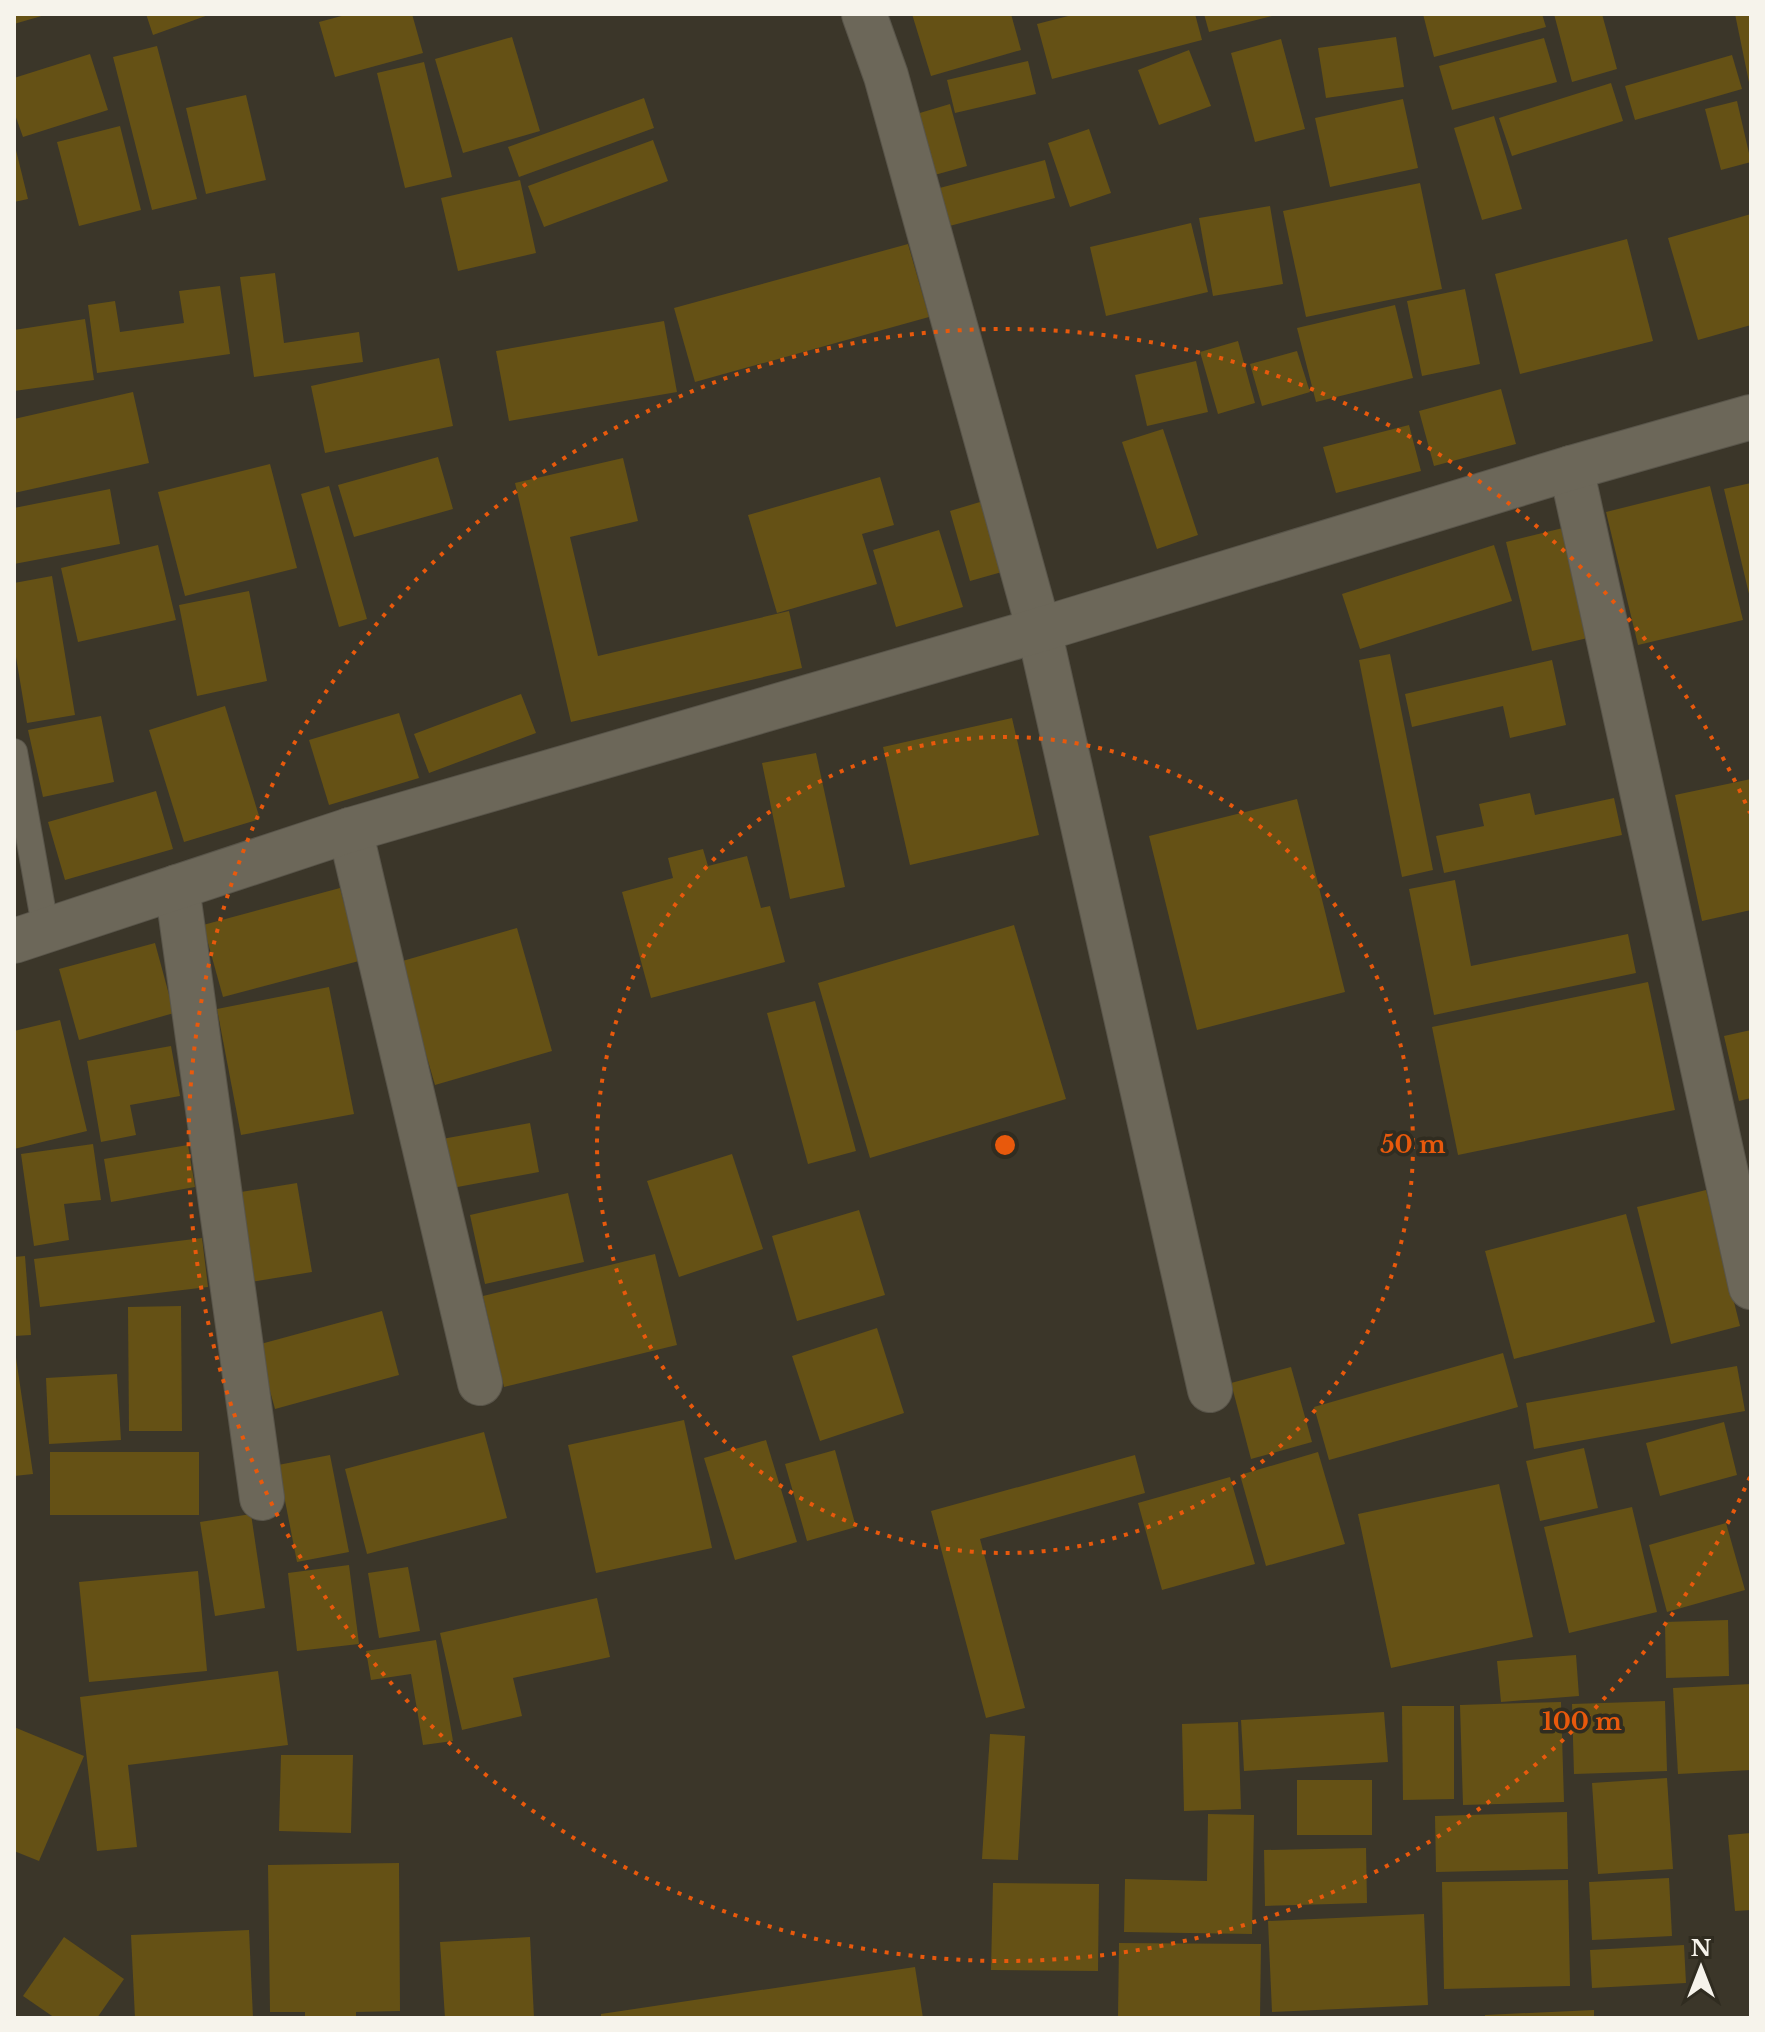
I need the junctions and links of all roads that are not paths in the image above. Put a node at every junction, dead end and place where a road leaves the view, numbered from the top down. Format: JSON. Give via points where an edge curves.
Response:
{"nodes":[{"id":1,"x":864,"y":14,"type":"edge"},
{"id":2,"x":1751,"y":417,"type":"edge"},
{"id":3,"x":1571,"y":468,"type":"junction"},
{"id":4,"x":1039,"y":630,"type":"junction"},
{"id":5,"x":14,"y":752,"type":"edge"},
{"id":6,"x":350,"y":830,"type":"junction"},
{"id":7,"x":177,"y":887,"type":"junction"},
{"id":8,"x":30,"y":936,"type":"edge"},
{"id":9,"x":1751,"y":1287,"type":"edge"},
{"id":10,"x":480,"y":1383,"type":"dead end"},
{"id":11,"x":1210,"y":1390,"type":"dead end"},
{"id":12,"x":262,"y":1498,"type":"dead end"}],
"edges":[{"from":1,"to":4,"type":"street","via":[[886,76]]},
{"from":2,"to":3,"type":"street"},
{"from":3,"to":4,"type":"street"},
{"from":3,"to":9,"type":"street"},
{"from":4,"to":6,"type":"street"},
{"from":4,"to":11,"type":"street"},
{"from":5,"to":8,"type":"lane"},
{"from":6,"to":7,"type":"street"},
{"from":6,"to":10,"type":"street"},
{"from":7,"to":8,"type":"street"},
{"from":7,"to":12,"type":"street"}]}
